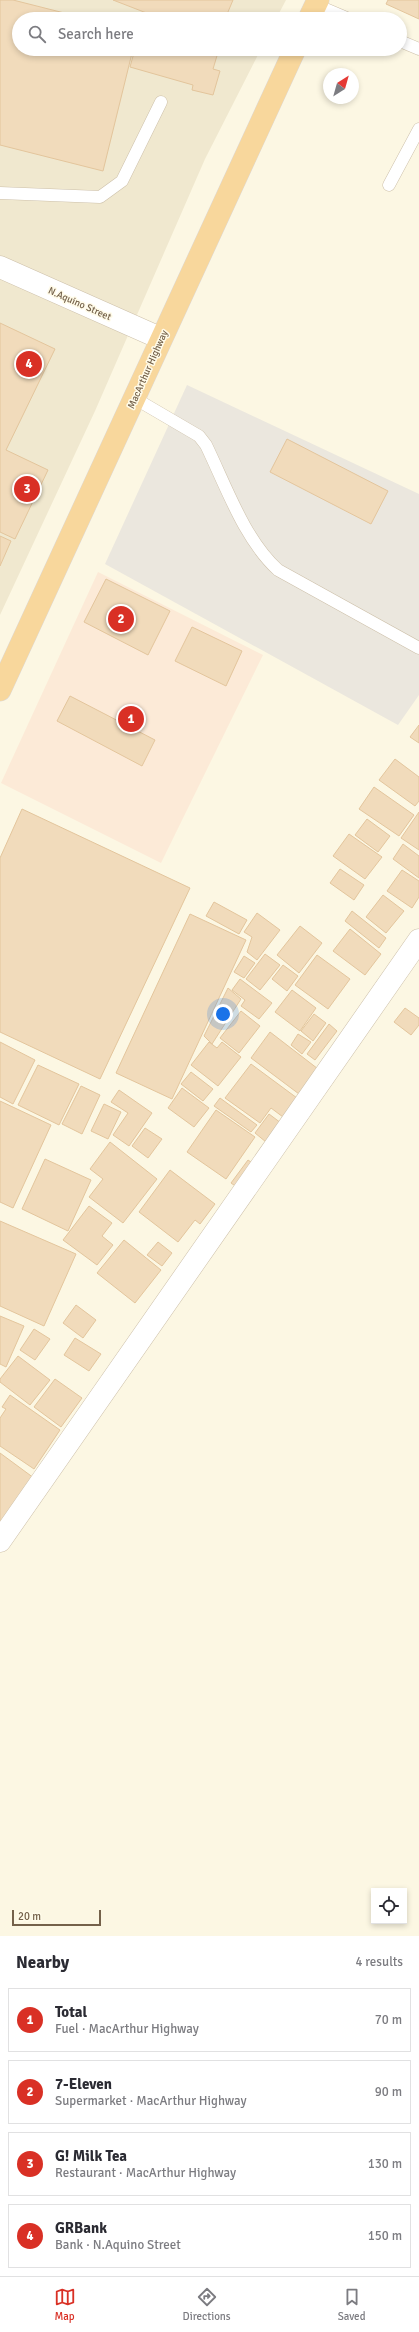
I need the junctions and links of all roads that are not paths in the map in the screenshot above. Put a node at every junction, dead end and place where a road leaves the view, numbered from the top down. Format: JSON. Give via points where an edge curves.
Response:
{"nodes":[{"id":1,"x":314,"y":8,"type":"edge"},
{"id":2,"x":327,"y":12,"type":"edge"},
{"id":3,"x":407,"y":44,"type":"edge"},
{"id":4,"x":419,"y":49,"type":"edge"},
{"id":5,"x":292,"y":56,"type":"edge"},
{"id":6,"x":161,"y":102,"type":"dead end"},
{"id":7,"x":419,"y":129,"type":"edge"},
{"id":8,"x":389,"y":185,"type":"dead end"},
{"id":9,"x":0,"y":192,"type":"edge"},
{"id":10,"x":0,"y":267,"type":"edge"},
{"id":11,"x":160,"y":338,"type":"junction"},
{"id":12,"x":134,"y":398,"type":"junction"},
{"id":13,"x":419,"y":648,"type":"edge"},
{"id":14,"x":0,"y":690,"type":"edge"},
{"id":15,"x":419,"y":940,"type":"edge"},
{"id":16,"x":0,"y":1541,"type":"edge"}],
"edges":[{"from":1,"to":2,"type":"lane"},
{"from":3,"to":4,"type":"lane"},
{"from":5,"to":11,"type":"highway","name":"MacArthur Highway"},
{"from":6,"to":9,"type":"lane","via":[[122,181],[100,197]]},
{"from":7,"to":8,"type":"lane"},
{"from":10,"to":11,"type":"street","name":"N.Aquino Street"},
{"from":11,"to":12,"type":"highway","name":"MacArthur Highway"},
{"from":12,"to":13,"type":"lane","via":[[199,436],[263,557],[278,570]]},
{"from":12,"to":14,"type":"highway","name":"MacArthur Highway"},
{"from":15,"to":16,"type":"street"}]}
